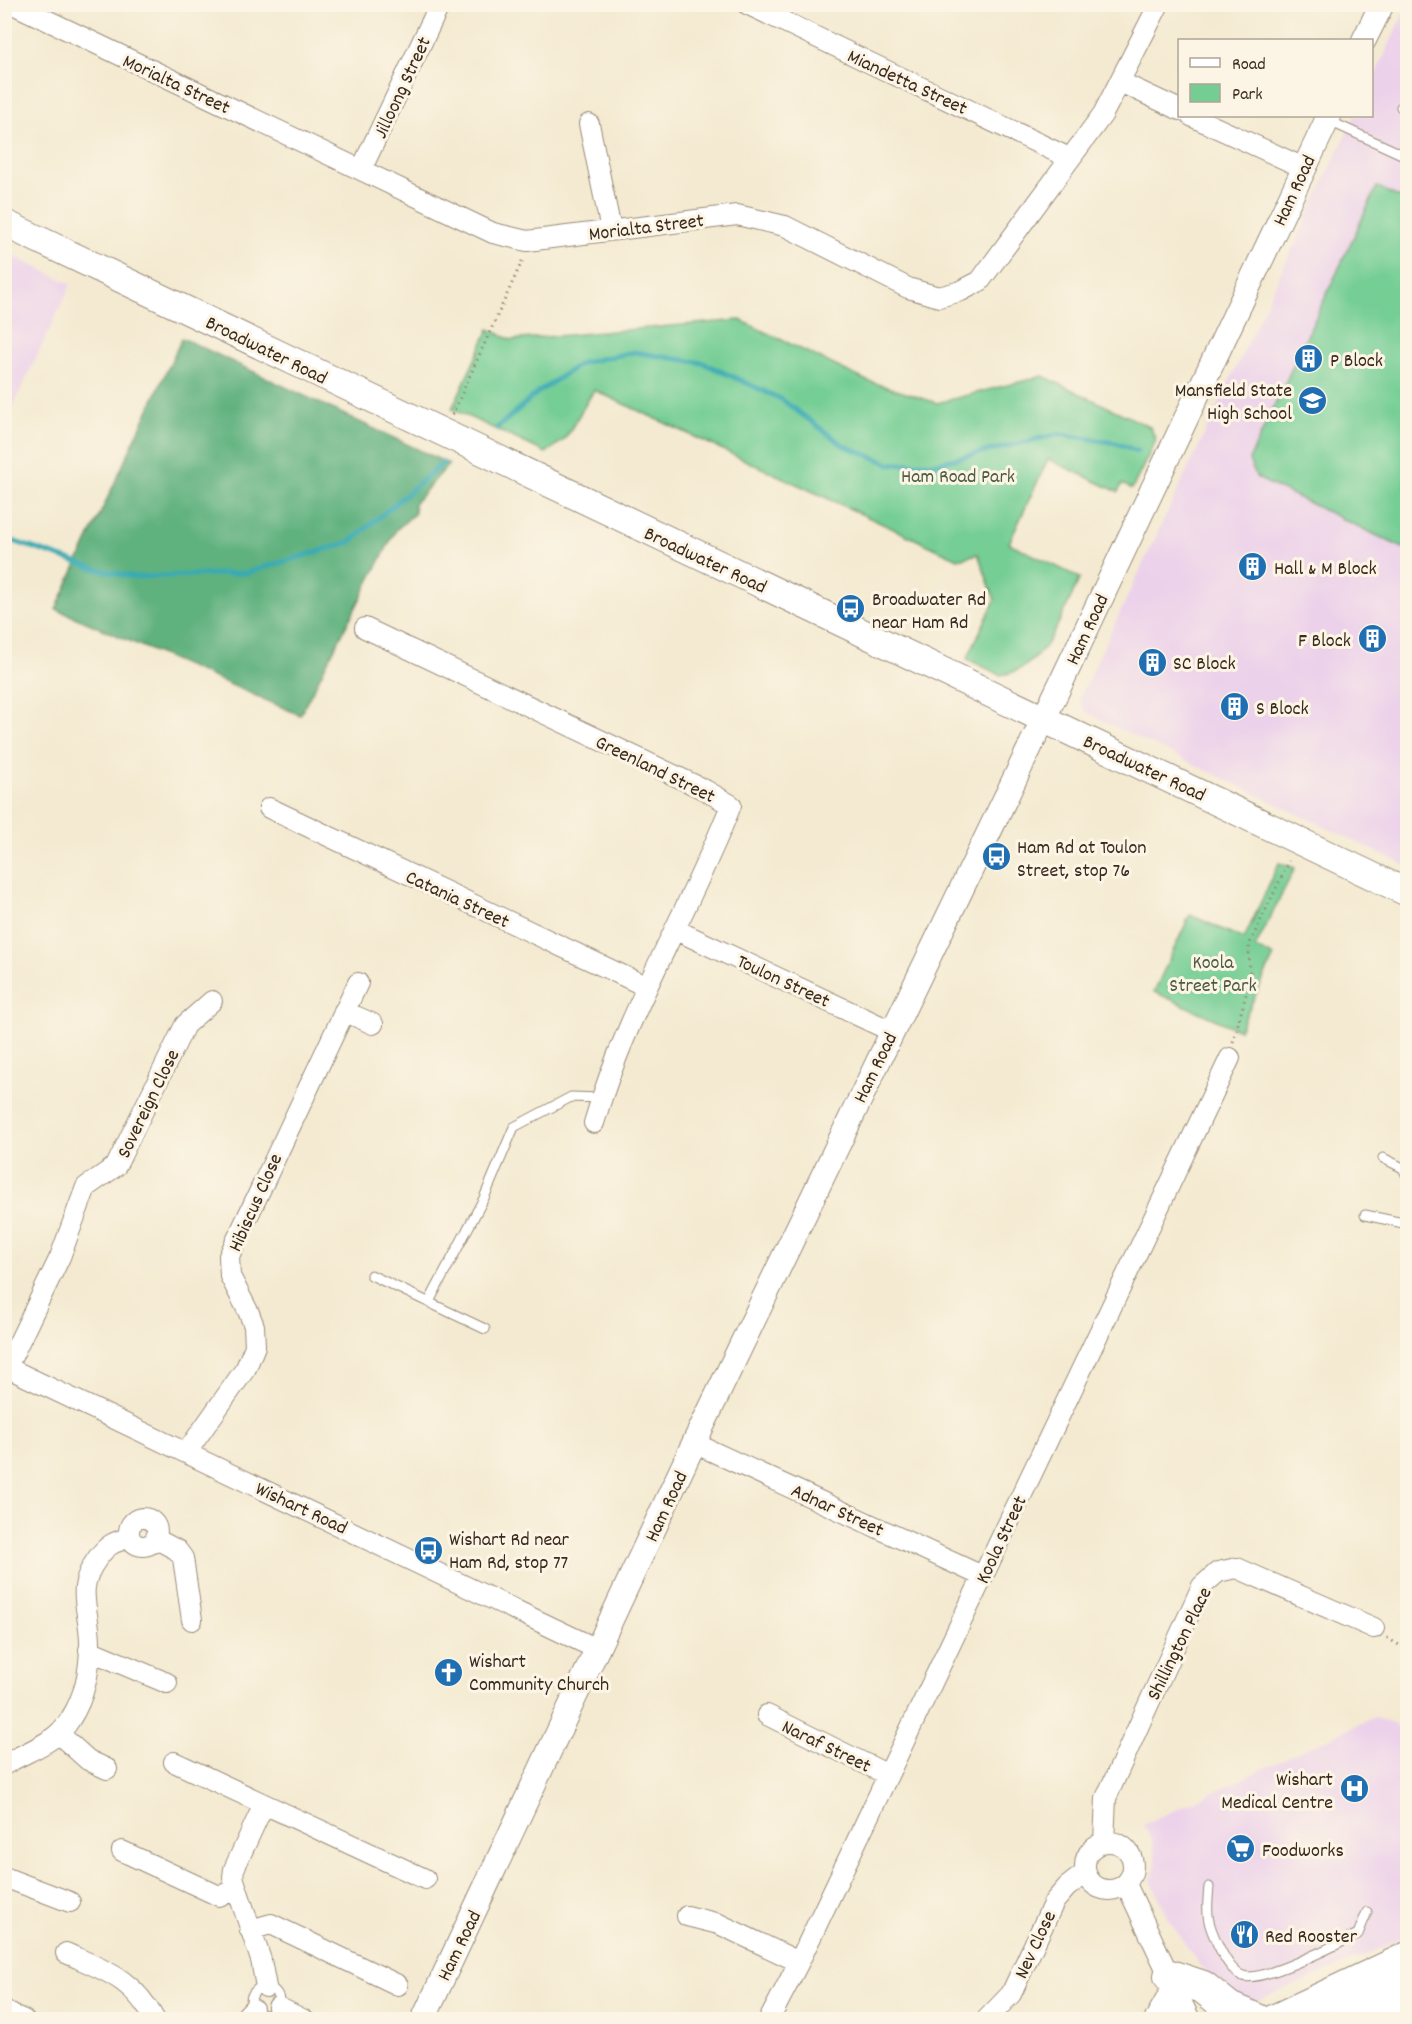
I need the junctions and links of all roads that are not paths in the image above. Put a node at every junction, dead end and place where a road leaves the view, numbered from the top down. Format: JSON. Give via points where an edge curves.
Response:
{"nodes":[{"id":1,"x":13,"y":4,"type":"edge"},
{"id":2,"x":440,"y":4,"type":"edge"},
{"id":3,"x":747,"y":4,"type":"edge"},
{"id":4,"x":1159,"y":4,"type":"edge"},
{"id":5,"x":1382,"y":4,"type":"edge"},
{"id":6,"x":1364,"y":39,"type":"edge"},
{"id":7,"x":1120,"y":82,"type":"junction"},
{"id":8,"x":1178,"y":110,"type":"edge"},
{"id":9,"x":1193,"y":117,"type":"edge"},
{"id":10,"x":1328,"y":118,"type":"edge"},
{"id":11,"x":589,"y":124,"type":"dead end"},
{"id":12,"x":1407,"y":157,"type":"edge"},
{"id":13,"x":1069,"y":158,"type":"junction"},
{"id":14,"x":1304,"y":168,"type":"junction"},
{"id":15,"x":361,"y":170,"type":"junction"},
{"id":16,"x":4,"y":223,"type":"edge"},
{"id":17,"x":611,"y":230,"type":"junction"},
{"id":18,"x":365,"y":628,"type":"dead end"},
{"id":19,"x":1044,"y":719,"type":"junction"},
{"id":20,"x":269,"y":808,"type":"dead end"},
{"id":21,"x":1407,"y":893,"type":"edge"},
{"id":22,"x":676,"y":930,"type":"junction"},
{"id":23,"x":358,"y":983,"type":"dead end"},
{"id":24,"x":647,"y":987,"type":"junction"},
{"id":25,"x":212,"y":1001,"type":"dead end"},
{"id":26,"x":344,"y":1011,"type":"junction"},
{"id":27,"x":373,"y":1024,"type":"dead end"},
{"id":28,"x":891,"y":1031,"type":"junction"},
{"id":29,"x":1230,"y":1058,"type":"road end"},
{"id":30,"x":601,"y":1098,"type":"junction"},
{"id":31,"x":594,"y":1123,"type":"dead end"},
{"id":32,"x":1383,"y":1158,"type":"dead end"},
{"id":33,"x":1407,"y":1178,"type":"edge"},
{"id":34,"x":1365,"y":1215,"type":"dead end"},
{"id":35,"x":1407,"y":1224,"type":"edge"},
{"id":36,"x":371,"y":1275,"type":"dead end"},
{"id":37,"x":429,"y":1302,"type":"junction"},
{"id":38,"x":485,"y":1329,"type":"dead end"},
{"id":39,"x":6,"y":1367,"type":"edge"},
{"id":40,"x":694,"y":1443,"type":"junction"},
{"id":41,"x":186,"y":1453,"type":"junction"},
{"id":42,"x":982,"y":1576,"type":"junction"},
{"id":43,"x":192,"y":1620,"type":"dead end"},
{"id":44,"x":1374,"y":1628,"type":"road end"},
{"id":45,"x":90,"y":1650,"type":"junction"},
{"id":46,"x":599,"y":1650,"type":"junction"},
{"id":47,"x":167,"y":1683,"type":"dead end"},
{"id":48,"x":767,"y":1715,"type":"dead end"},
{"id":49,"x":59,"y":1734,"type":"junction"},
{"id":50,"x":174,"y":1762,"type":"dead end"},
{"id":51,"x":4,"y":1765,"type":"edge"},
{"id":52,"x":107,"y":1769,"type":"dead end"},
{"id":53,"x":888,"y":1775,"type":"junction"},
{"id":54,"x":264,"y":1804,"type":"junction"},
{"id":55,"x":1104,"y":1842,"type":"junction"},
{"id":56,"x":122,"y":1851,"type":"dead end"},
{"id":57,"x":1085,"y":1873,"type":"junction"},
{"id":58,"x":4,"y":1877,"type":"edge"},
{"id":59,"x":425,"y":1879,"type":"dead end"},
{"id":60,"x":1126,"y":1884,"type":"junction"},
{"id":61,"x":1209,"y":1887,"type":"dead end"},
{"id":62,"x":236,"y":1890,"type":"junction"},
{"id":63,"x":70,"y":1902,"type":"dead end"},
{"id":64,"x":1367,"y":1912,"type":"dead end"},
{"id":65,"x":687,"y":1917,"type":"dead end"},
{"id":66,"x":250,"y":1930,"type":"junction"},
{"id":67,"x":66,"y":1953,"type":"dead end"},
{"id":68,"x":1407,"y":1958,"type":"edge"},
{"id":69,"x":800,"y":1962,"type":"junction"},
{"id":70,"x":398,"y":1985,"type":"dead end"},
{"id":71,"x":266,"y":1987,"type":"junction"},
{"id":72,"x":1407,"y":1991,"type":"edge"},
{"id":73,"x":1179,"y":1996,"type":"edge"},
{"id":74,"x":278,"y":2007,"type":"junction"},
{"id":75,"x":4,"y":2011,"type":"edge"},
{"id":76,"x":248,"y":2014,"type":"edge"},
{"id":77,"x":24,"y":2019,"type":"edge"},
{"id":78,"x":156,"y":2019,"type":"edge"},
{"id":79,"x":304,"y":2019,"type":"edge"},
{"id":80,"x":423,"y":2019,"type":"edge"},
{"id":81,"x":769,"y":2019,"type":"edge"},
{"id":82,"x":987,"y":2019,"type":"edge"},
{"id":83,"x":1161,"y":2019,"type":"edge"},
{"id":84,"x":1257,"y":2019,"type":"edge"},
{"id":85,"x":1276,"y":2019,"type":"edge"},
{"id":86,"x":1346,"y":2019,"type":"edge"}],
"edges":[{"from":1,"to":15,"type":"street","name":"Morialta Street"},
{"from":2,"to":15,"type":"street","name":"Jilloong Street"},
{"from":3,"to":13,"type":"street","name":"Miandetta Street"},
{"from":4,"to":7,"type":"street","name":"Morialta Street"},
{"from":5,"to":6,"type":"street"},
{"from":7,"to":8,"type":"street"},
{"from":7,"to":13,"type":"street","name":"Morialta Street","via":[[1103,114]]},
{"from":9,"to":14,"type":"street"},
{"from":10,"to":12,"type":"lane"},
{"from":10,"to":14,"type":"street","name":"Ham Road"},
{"from":11,"to":17,"type":"street"},
{"from":13,"to":17,"type":"street","name":"Morialta Street","via":[[980,281],[939,297],[908,288],[785,226],[737,215]]},
{"from":14,"to":19,"type":"street","name":"Ham Road"},
{"from":15,"to":17,"type":"street","name":"Morialta Street","via":[[493,233],[527,241]]},
{"from":16,"to":19,"type":"main road","name":"Broadwater Road"},
{"from":18,"to":22,"type":"street","name":"Greenland Street","via":[[731,805]]},
{"from":19,"to":21,"type":"main road","name":"Broadwater Road"},
{"from":19,"to":28,"type":"street","name":"Ham Road"},
{"from":20,"to":24,"type":"street","name":"Catania Street"},
{"from":22,"to":24,"type":"street","name":"Greenland Street"},
{"from":22,"to":28,"type":"street","name":"Toulon Street"},
{"from":23,"to":26,"type":"street","name":"Hibiscus Close"},
{"from":24,"to":30,"type":"street","name":"Greenland Street"},
{"from":25,"to":39,"type":"street","name":"Sovereign Close","via":[[185,1025],[116,1166],[86,1187],[60,1257]]},
{"from":26,"to":27,"type":"street"},
{"from":26,"to":41,"type":"street","name":"Hibiscus Close","via":[[229,1256],[230,1276],[254,1326],[252,1358]]},
{"from":28,"to":40,"type":"street","name":"Ham Road"},
{"from":29,"to":42,"type":"street","name":"Koola Street"},
{"from":30,"to":31,"type":"street","name":"Greenland Street"},
{"from":30,"to":37,"type":"lane","via":[[571,1097],[514,1127],[484,1198]]},
{"from":32,"to":33,"type":"lane","via":[[1403,1168]]},
{"from":34,"to":35,"type":"lane"},
{"from":36,"to":37,"type":"lane"},
{"from":37,"to":38,"type":"lane"},
{"from":39,"to":41,"type":"street","name":"Wishart Road"},
{"from":40,"to":42,"type":"street","name":"Adnar Street"},
{"from":40,"to":46,"type":"street","name":"Ham Road"},
{"from":41,"to":46,"type":"street","name":"Wishart Road"},
{"from":42,"to":53,"type":"street","name":"Koola Street"},
{"from":43,"to":45,"type":"street","via":[[183,1558],[177,1550],[156,1539],[156,1526],[144,1518],[131,1524],[129,1538],[108,1544],[85,1579]]},
{"from":44,"to":55,"type":"street","name":"Shillington Place","via":[[1237,1568],[1218,1572],[1202,1586],[1106,1798]]},
{"from":45,"to":47,"type":"street"},
{"from":45,"to":49,"type":"street","via":[[81,1700]]},
{"from":46,"to":80,"type":"street","name":"Ham Road"},
{"from":48,"to":53,"type":"street","name":"Naraf Street"},
{"from":49,"to":51,"type":"street","via":[[44,1746]]},
{"from":49,"to":52,"type":"street","via":[[88,1760]]},
{"from":50,"to":54,"type":"street"},
{"from":53,"to":69,"type":"street","name":"Koola Street"},
{"from":54,"to":59,"type":"street"},
{"from":54,"to":62,"type":"street","via":[[234,1869]]},
{"from":55,"to":57,"type":"street","via":[[1088,1853]]},
{"from":55,"to":60,"type":"street","via":[[1116,1843],[1131,1856],[1132,1872]]},
{"from":56,"to":62,"type":"street","via":[[219,1896]]},
{"from":57,"to":60,"type":"street","via":[[1091,1884],[1106,1891]]},
{"from":57,"to":82,"type":"street","name":"Nev Close","via":[[1054,1902],[1011,1994]]},
{"from":58,"to":63,"type":"street"},
{"from":60,"to":73,"type":"street"},
{"from":61,"to":64,"type":"lane","via":[[1206,1915],[1213,1935],[1228,1964],[1243,1976],[1261,1977],[1358,1934]]},
{"from":62,"to":66,"type":"street"},
{"from":65,"to":69,"type":"street","via":[[719,1924]]},
{"from":66,"to":70,"type":"street","via":[[271,1924]]},
{"from":66,"to":71,"type":"street"},
{"from":67,"to":78,"type":"street","via":[[119,1977],[143,1997]]},
{"from":68,"to":85,"type":"highway"},
{"from":69,"to":81,"type":"street","name":"Koola Street"},
{"from":71,"to":74,"type":"lane","via":[[277,1994]]},
{"from":71,"to":76,"type":"lane","via":[[253,1993]]},
{"from":72,"to":86,"type":"highway"},
{"from":73,"to":83,"type":"highway"},
{"from":73,"to":84,"type":"highway","via":[[1203,1987],[1229,2008]]},
{"from":74,"to":76,"type":"lane","via":[[265,2016]]},
{"from":74,"to":79,"type":"street"},
{"from":75,"to":77,"type":"street"}]}
